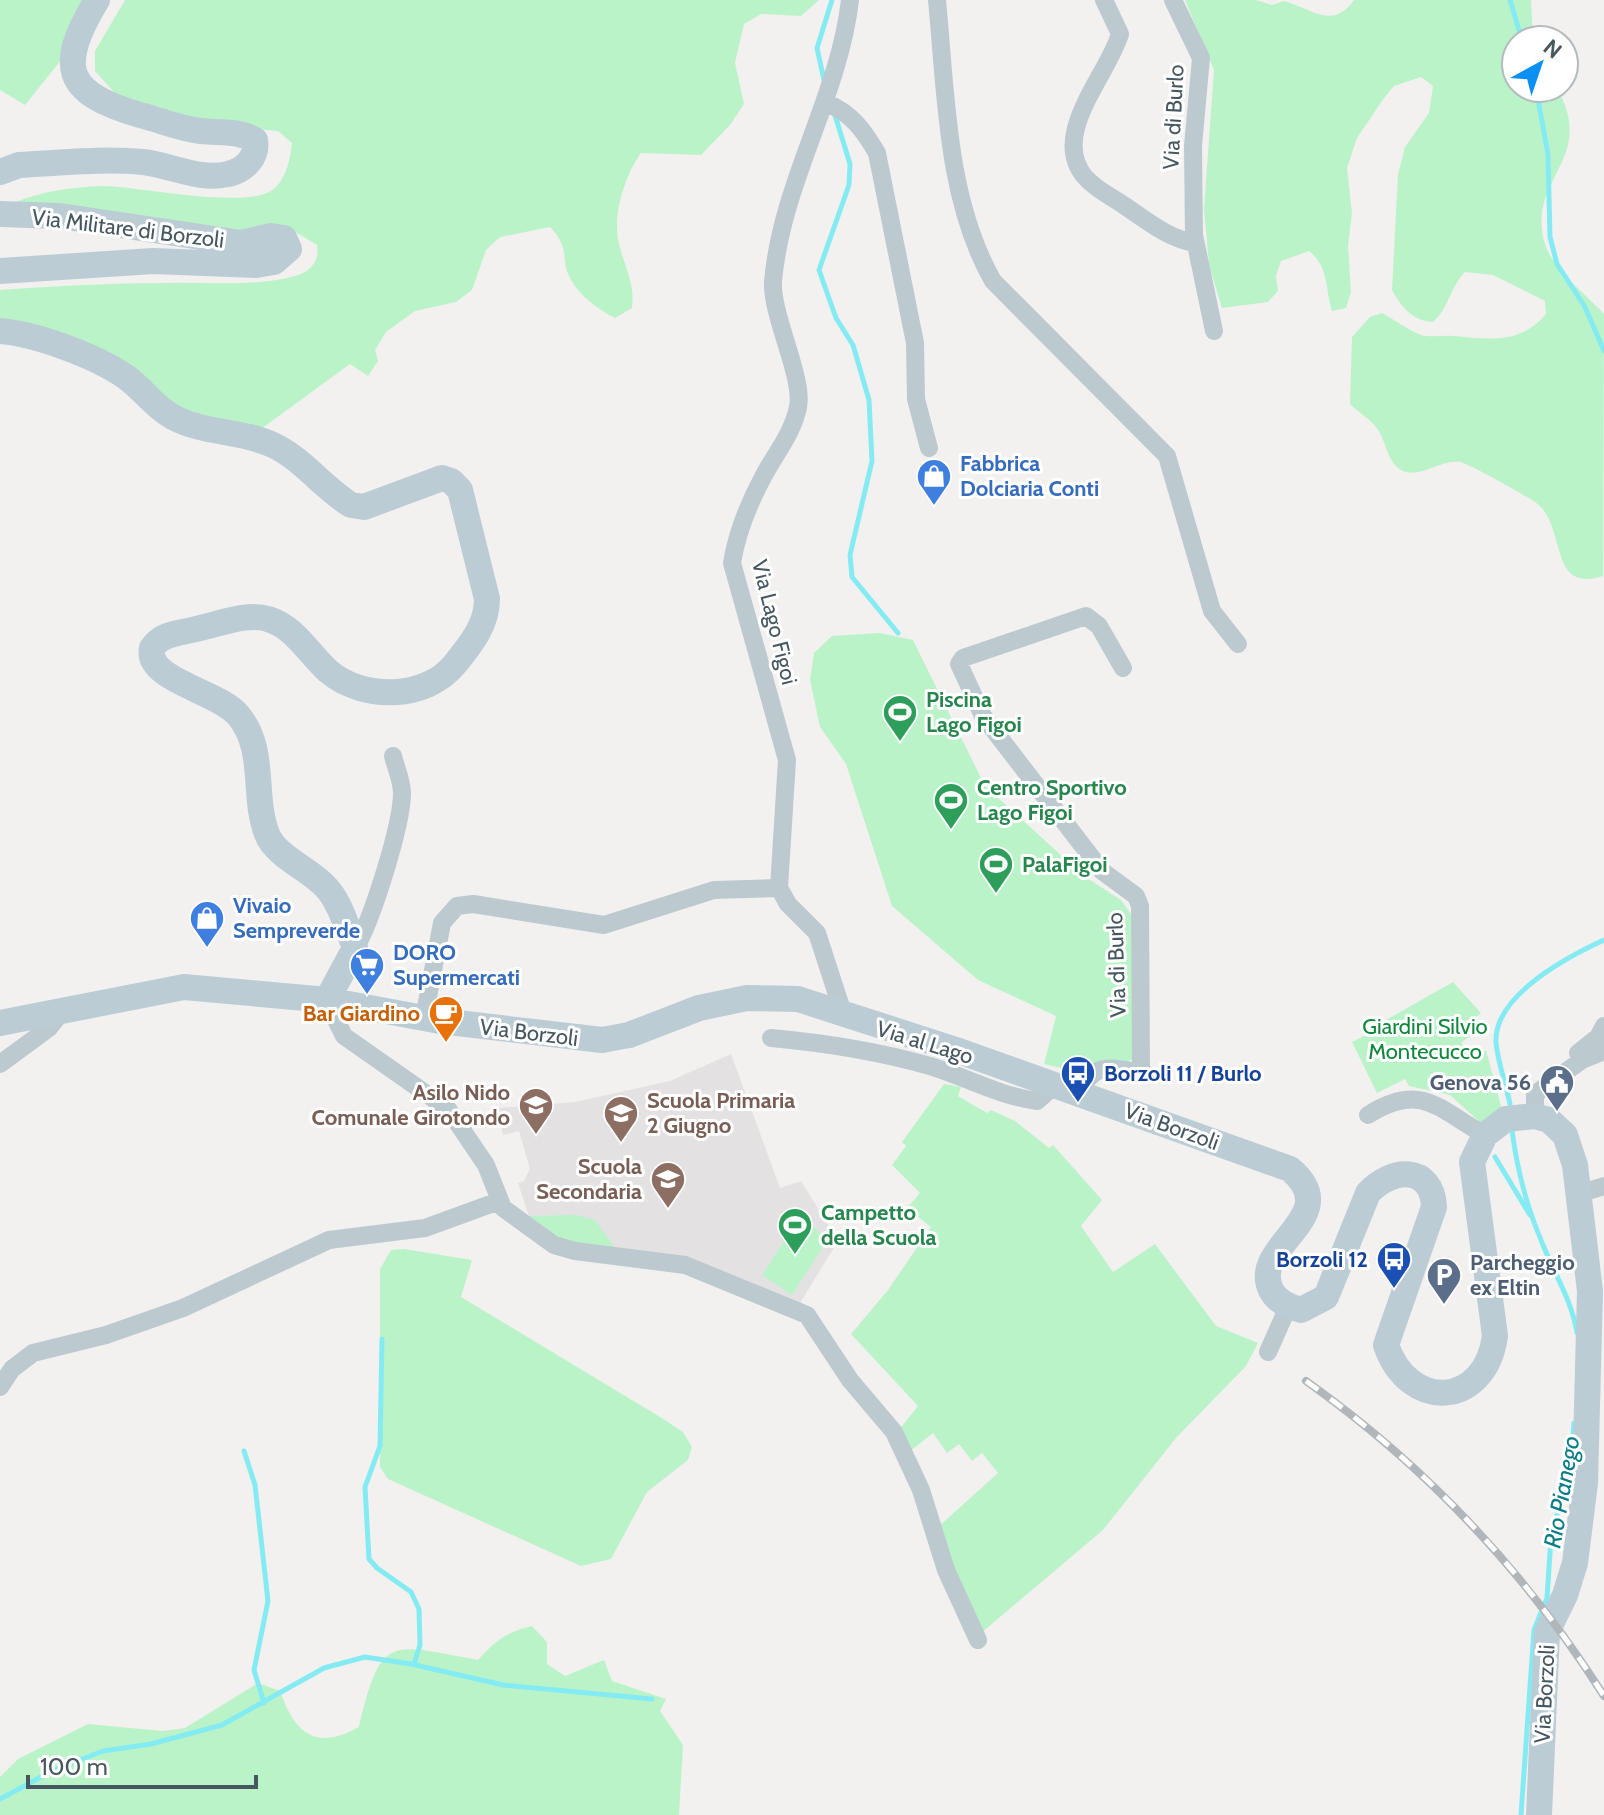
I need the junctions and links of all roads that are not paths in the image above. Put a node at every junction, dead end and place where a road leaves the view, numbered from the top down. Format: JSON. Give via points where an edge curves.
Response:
{"nodes":[{"id":1,"x":97,"y":0,"type":"edge"},
{"id":2,"x":850,"y":0,"type":"edge"},
{"id":3,"x":937,"y":0,"type":"edge"},
{"id":4,"x":1104,"y":0,"type":"edge"},
{"id":5,"x":1173,"y":0,"type":"edge"},
{"id":6,"x":825,"y":102,"type":"junction"},
{"id":7,"x":0,"y":172,"type":"edge"},
{"id":8,"x":0,"y":214,"type":"edge"},
{"id":9,"x":1195,"y":243,"type":"junction"},
{"id":10,"x":0,"y":271,"type":"edge"},
{"id":11,"x":0,"y":331,"type":"edge"},
{"id":12,"x":1214,"y":331,"type":"dead end"},
{"id":13,"x":929,"y":448,"type":"dead end"},
{"id":14,"x":1238,"y":644,"type":"dead end"},
{"id":15,"x":1123,"y":668,"type":"dead end"},
{"id":16,"x":393,"y":756,"type":"dead end"},
{"id":17,"x":779,"y":888,"type":"junction"},
{"id":18,"x":355,"y":948,"type":"junction"},
{"id":19,"x":332,"y":1001,"type":"junction"},
{"id":20,"x":64,"y":1009,"type":"junction"},
{"id":21,"x":843,"y":1013,"type":"junction"},
{"id":22,"x":424,"y":1018,"type":"junction"},
{"id":23,"x":2,"y":1022,"type":"edge"},
{"id":24,"x":1604,"y":1026,"type":"edge"},
{"id":25,"x":771,"y":1038,"type":"dead end"},
{"id":26,"x":1604,"y":1051,"type":"edge"},
{"id":27,"x":2,"y":1061,"type":"edge"},
{"id":28,"x":1068,"y":1089,"type":"junction"},
{"id":29,"x":1535,"y":1105,"type":"junction"},
{"id":30,"x":1368,"y":1115,"type":"dead end"},
{"id":31,"x":1485,"y":1135,"type":"junction"},
{"id":32,"x":1604,"y":1186,"type":"edge"},
{"id":33,"x":1578,"y":1194,"type":"junction"},
{"id":34,"x":499,"y":1201,"type":"junction"},
{"id":35,"x":1594,"y":1248,"type":"edge"},
{"id":36,"x":1597,"y":1289,"type":"edge"},
{"id":37,"x":1288,"y":1307,"type":"junction"},
{"id":38,"x":1268,"y":1352,"type":"dead end"},
{"id":39,"x":0,"y":1387,"type":"edge"},
{"id":40,"x":978,"y":1640,"type":"dead end"},
{"id":41,"x":1539,"y":1815,"type":"edge"}],
"edges":[{"from":1,"to":7,"type":"main road","via":[[71,54],[75,76],[94,100],[198,131],[244,134],[255,140],[257,150],[241,170],[211,176],[142,162],[32,164]]},
{"from":2,"to":6,"type":"street","name":"Via Lago Figoi","via":[[841,57]]},
{"from":3,"to":14,"type":"street","via":[[951,147],[976,252],[993,281],[1167,456],[1212,611]]},
{"from":4,"to":9,"type":"street","via":[[1120,34],[1080,117],[1076,161],[1092,185],[1170,236]]},
{"from":5,"to":9,"type":"street","name":"Via di Burlo","via":[[1201,58],[1193,146]]},
{"from":6,"to":13,"type":"street","via":[[861,126],[877,153],[915,343],[916,399]]},
{"from":6,"to":17,"type":"street","name":"Via Lago Figoi","via":[[796,186],[773,285],[799,404],[790,432],[737,533],[732,563],[787,760]]},
{"from":8,"to":10,"type":"main road","name":"Via Militare di Borzoli","via":[[60,216],[241,243],[271,236],[284,238],[289,249],[274,262],[256,265],[153,261]]},
{"from":9,"to":12,"type":"street","name":"Via di Burlo"},
{"from":11,"to":18,"type":"main road","via":[[73,352],[126,377],[158,407],[192,425],[274,445],[351,505],[364,507],[442,478],[460,490],[487,608],[464,653],[447,674],[422,689],[396,692],[345,681],[330,673],[288,629],[262,617],[166,636],[152,648],[159,671],[217,697],[243,720],[258,762],[268,838],[330,892]]},
{"from":15,"to":28,"type":"street","name":"Via di Burlo","via":[[1099,626],[1079,615],[963,658],[959,664],[983,716],[1102,871],[1136,896],[1140,906],[1141,1067],[1136,1072],[1105,1067]]},
{"from":16,"to":18,"type":"street","via":[[402,789],[401,810],[366,928]]},
{"from":17,"to":21,"type":"street","via":[[817,933]]},
{"from":17,"to":22,"type":"street","via":[[714,890],[604,925],[473,904],[457,906],[442,923]]},
{"from":18,"to":19,"type":"main road"},
{"from":19,"to":20,"type":"main road","name":"Via Borzoli","via":[[184,987]]},
{"from":19,"to":22,"type":"main road","name":"Via Borzoli"},
{"from":19,"to":34,"type":"street","via":[[344,1036],[448,1109],[470,1137]]},
{"from":20,"to":23,"type":"main road","name":"Via Borzoli"},
{"from":20,"to":27,"type":"street","via":[[49,1028]]},
{"from":21,"to":22,"type":"main road","name":"Via Borzoli","via":[[798,999],[747,998],[602,1040]]},
{"from":21,"to":28,"type":"main road","name":"Via Borzoli"},
{"from":23,"to":27,"type":"street","via":[[10,1042]]},
{"from":24,"to":29,"type":"street","via":[[1590,1045],[1541,1076]]},
{"from":25,"to":28,"type":"street","name":"Via al Lago","via":[[855,1046],[934,1067],[1018,1099],[1037,1101]]},
{"from":26,"to":29,"type":"street","via":[[1582,1060]]},
{"from":28,"to":37,"type":"main road","name":"Via Borzoli","via":[[1298,1176],[1307,1196],[1304,1217],[1271,1261],[1267,1277],[1272,1292]]},
{"from":29,"to":31,"type":"main road"},
{"from":29,"to":33,"type":"main road","name":"Via Borzoli","via":[[1565,1135]]},
{"from":30,"to":31,"type":"street","via":[[1409,1099],[1443,1106]]},
{"from":31,"to":37,"type":"main road","via":[[1472,1162],[1495,1336],[1490,1360],[1473,1381],[1458,1392],[1441,1395],[1422,1389],[1393,1366],[1386,1345],[1434,1207],[1428,1187],[1418,1177],[1392,1175],[1368,1193],[1326,1297],[1301,1310]]},
{"from":32,"to":33,"type":"street"},
{"from":33,"to":35,"type":"main road","name":"Via Borzoli"},
{"from":34,"to":39,"type":"street","via":[[425,1228],[329,1240],[183,1308],[33,1353]]},
{"from":34,"to":40,"type":"street","via":[[554,1245],[685,1265],[758,1298],[803,1310],[850,1380],[894,1432]]},
{"from":35,"to":36,"type":"main road","name":"Via Borzoli"},
{"from":36,"to":41,"type":"main road","name":"Via Borzoli","via":[[1575,1563],[1547,1632]]},
{"from":37,"to":38,"type":"street"}]}
